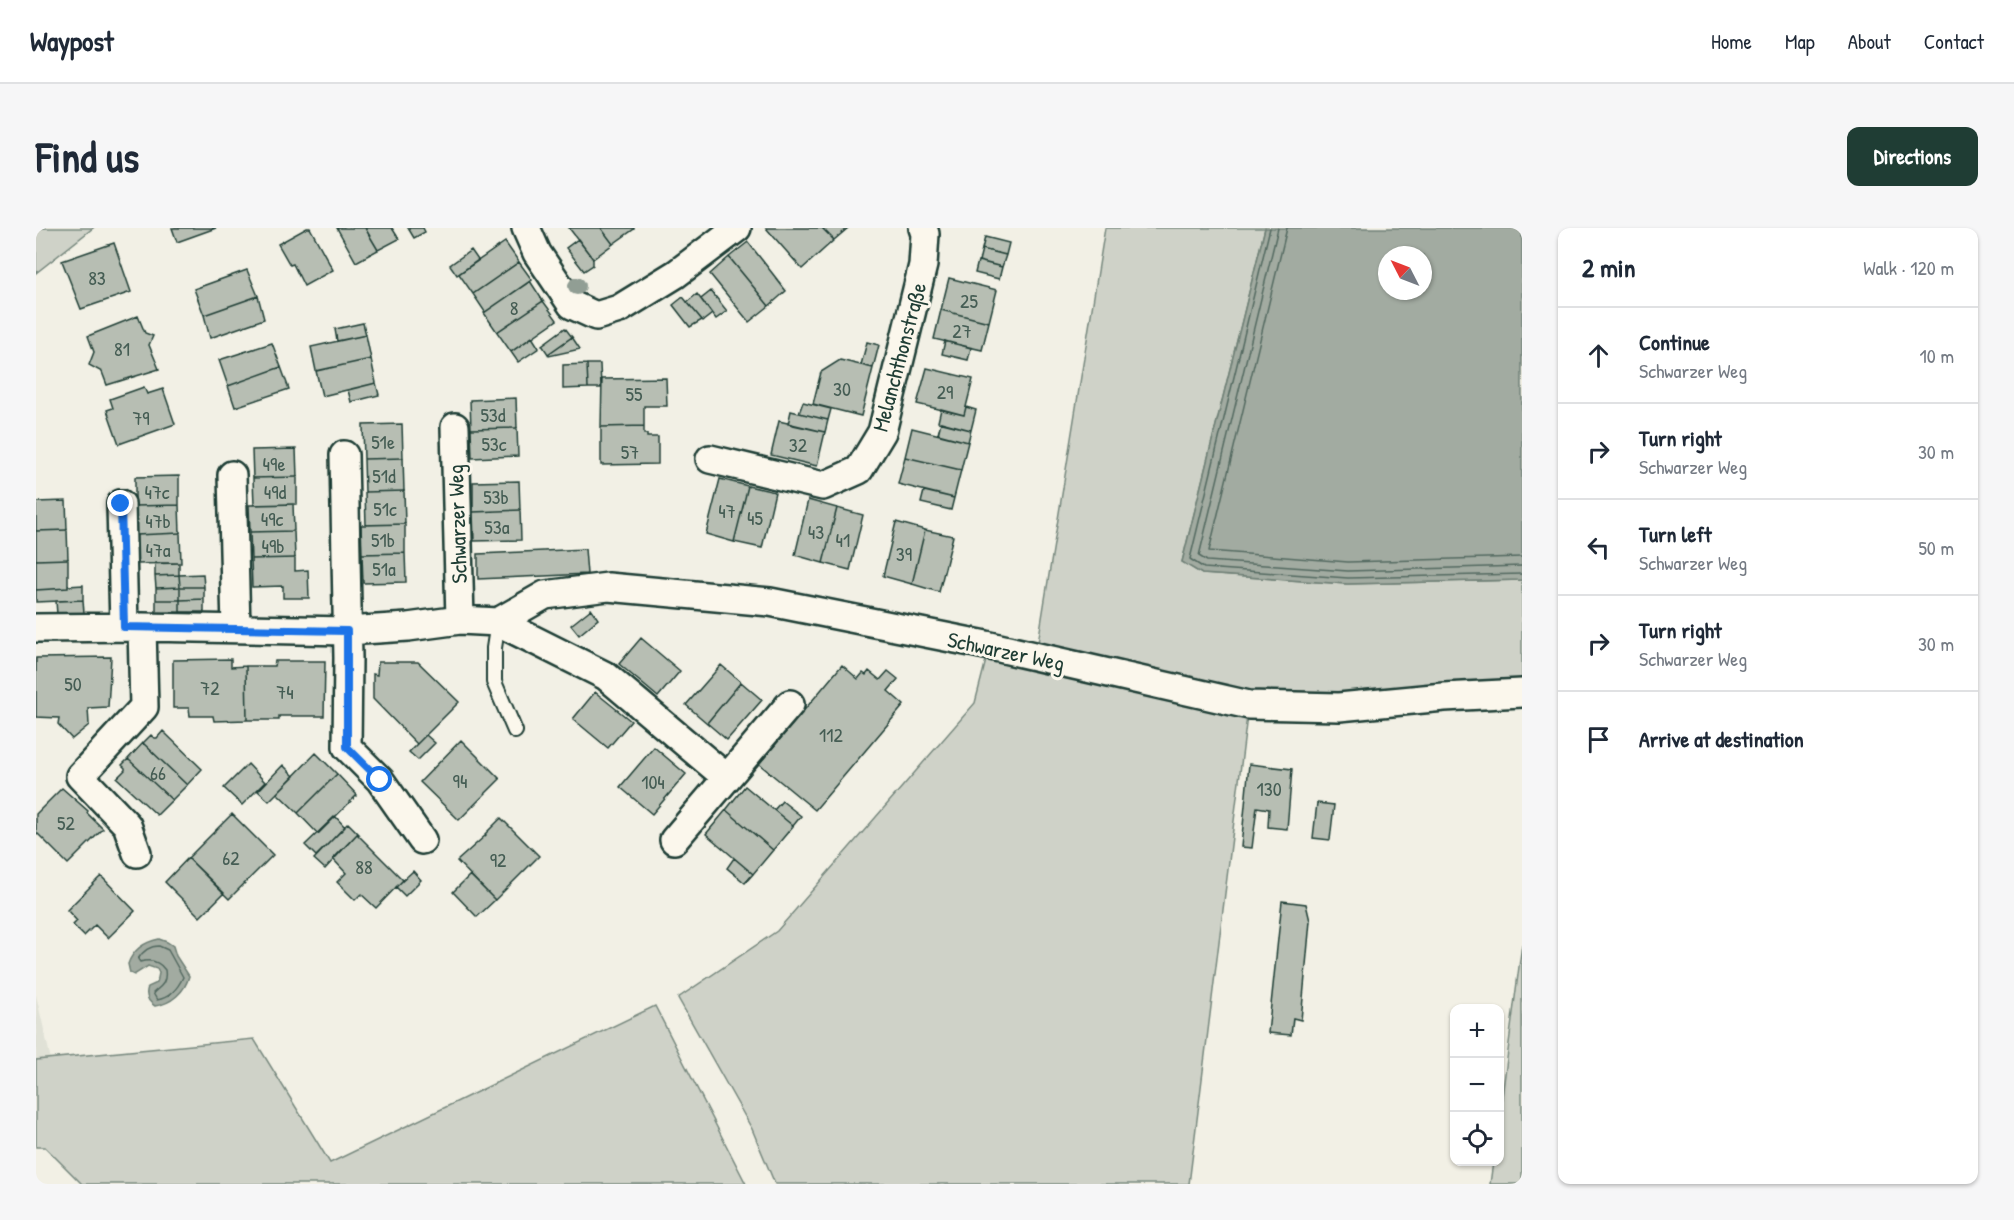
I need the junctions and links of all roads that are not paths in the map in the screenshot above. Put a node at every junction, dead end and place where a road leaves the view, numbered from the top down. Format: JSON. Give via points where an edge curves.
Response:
{"nodes":[{"id":1,"x":526,"y":228,"type":"edge"},
{"id":2,"x":737,"y":228,"type":"edge"},
{"id":3,"x":922,"y":228,"type":"edge"},
{"id":4,"x":455,"y":427,"type":"dead end"},
{"id":5,"x":344,"y":455,"type":"dead end"},
{"id":6,"x":710,"y":459,"type":"dead end"},
{"id":7,"x":232,"y":475,"type":"dead end"},
{"id":8,"x":121,"y":504,"type":"dead end"},
{"id":9,"x":460,"y":620,"type":"junction"},
{"id":10,"x":498,"y":622,"type":"junction"},
{"id":11,"x":133,"y":627,"type":"junction"},
{"id":12,"x":36,"y":628,"type":"edge"},
{"id":13,"x":236,"y":628,"type":"junction"},
{"id":14,"x":347,"y":631,"type":"junction"},
{"id":15,"x":1522,"y":693,"type":"edge"},
{"id":16,"x":790,"y":704,"type":"dead end"},
{"id":17,"x":515,"y":731,"type":"dead end"},
{"id":18,"x":728,"y":778,"type":"junction"},
{"id":19,"x":422,"y":840,"type":"dead end"},
{"id":20,"x":674,"y":840,"type":"dead end"},
{"id":21,"x":137,"y":853,"type":"dead end"}],
"edges":[{"from":1,"to":2,"type":"street","via":[[537,253],[572,305],[596,316],[619,309],[676,274]]},
{"from":3,"to":6,"type":"street","name":"Melanchthonstraße","via":[[923,265],[882,432],[858,470],[823,486]]},
{"from":4,"to":9,"type":"street","name":"Schwarzer Weg"},
{"from":5,"to":14,"type":"street"},
{"from":7,"to":13,"type":"street"},
{"from":8,"to":11,"type":"street"},
{"from":9,"to":10,"type":"street"},
{"from":9,"to":14,"type":"street"},
{"from":10,"to":15,"type":"street","name":"Schwarzer Weg","via":[[545,595],[608,586],[770,602],[986,645],[1249,705],[1340,707]]},
{"from":10,"to":17,"type":"lane","via":[[494,682]]},
{"from":10,"to":18,"type":"street","via":[[606,676]]},
{"from":11,"to":12,"type":"street"},
{"from":11,"to":13,"type":"street"},
{"from":11,"to":21,"type":"street","via":[[144,707],[80,776],[127,825]]},
{"from":13,"to":14,"type":"street"},
{"from":14,"to":19,"type":"street","via":[[347,747],[380,780]]},
{"from":16,"to":18,"type":"street"},
{"from":18,"to":20,"type":"street"}]}
